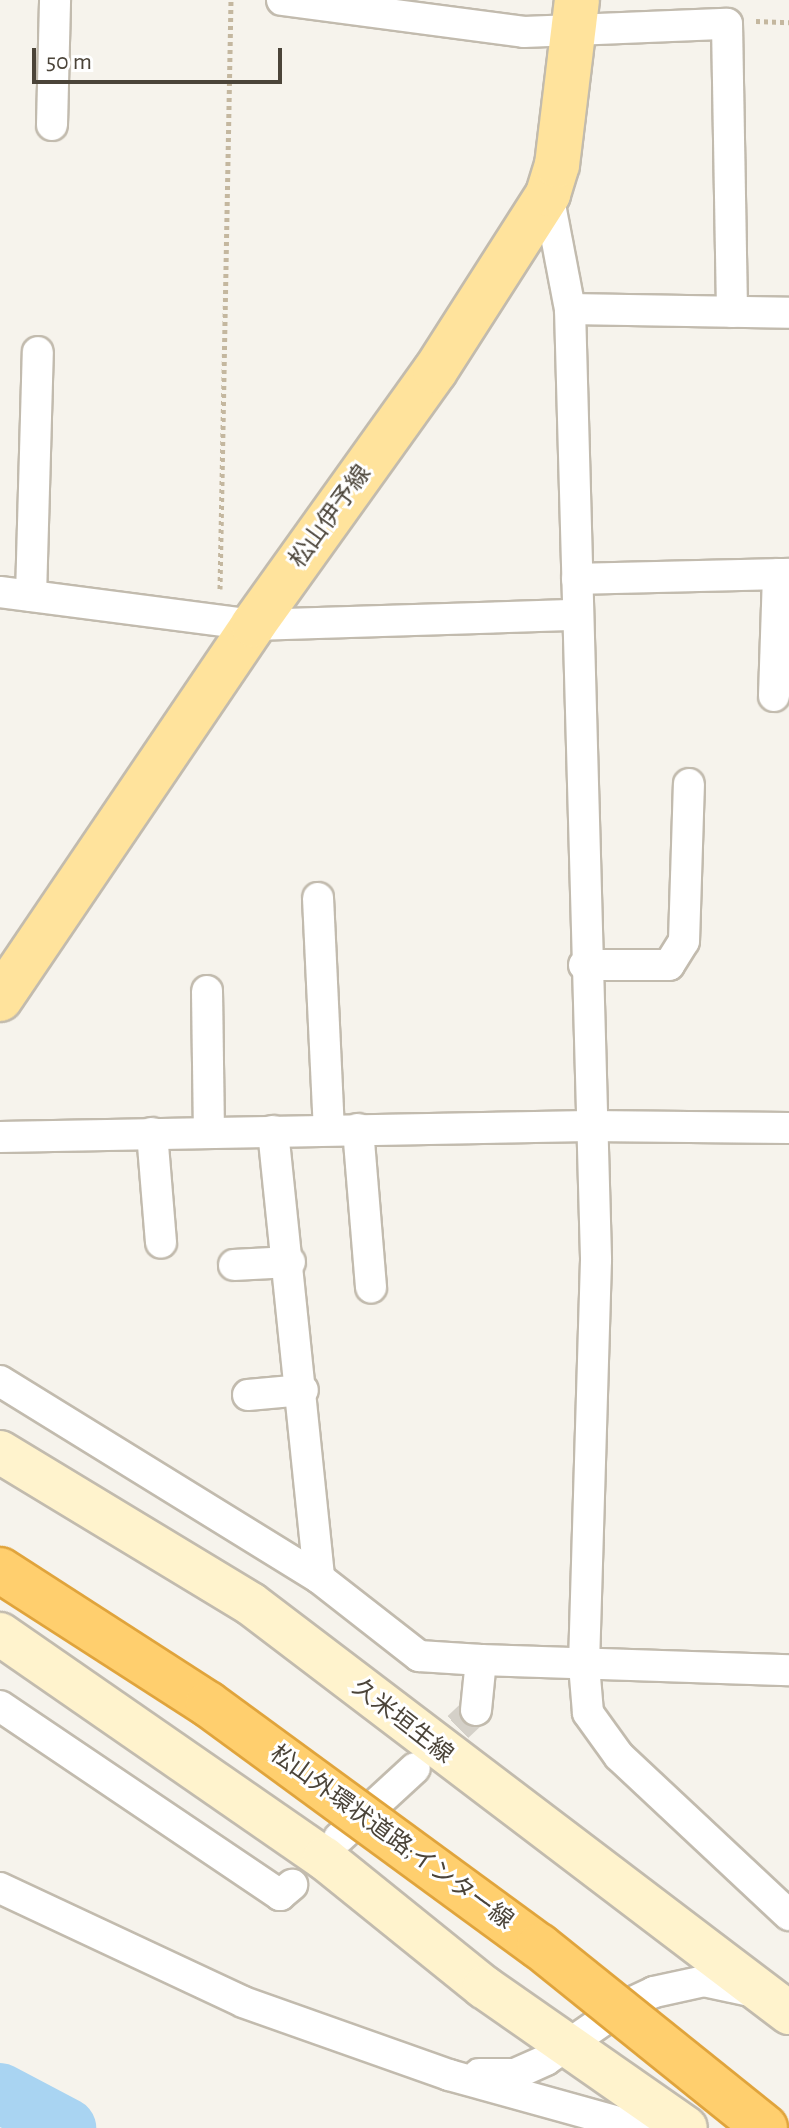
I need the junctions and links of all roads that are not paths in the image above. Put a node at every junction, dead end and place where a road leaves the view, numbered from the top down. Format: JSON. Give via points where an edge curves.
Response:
{"nodes":[{"id":1,"x":55,"y":0,"type":"edge"},
{"id":2,"x":282,"y":0,"type":"edge"},
{"id":3,"x":729,"y":12,"type":"edge"},
{"id":4,"x":576,"y":14,"type":"edge"},
{"id":5,"x":52,"y":125,"type":"dead end"},
{"id":6,"x":548,"y":194,"type":"junction"},
{"id":7,"x":570,"y":309,"type":"junction"},
{"id":8,"x":732,"y":312,"type":"junction"},
{"id":9,"x":789,"y":313,"type":"edge"},
{"id":10,"x":38,"y":352,"type":"dead end"},
{"id":11,"x":784,"y":574,"type":"edge"},
{"id":12,"x":577,"y":579,"type":"junction"},
{"id":13,"x":0,"y":592,"type":"edge"},
{"id":14,"x":31,"y":596,"type":"junction"},
{"id":15,"x":577,"y":615,"type":"junction"},
{"id":16,"x":236,"y":624,"type":"junction"},
{"id":17,"x":774,"y":696,"type":"dead end"},
{"id":18,"x":689,"y":784,"type":"dead end"},
{"id":19,"x":318,"y":898,"type":"dead end"},
{"id":20,"x":584,"y":965,"type":"junction"},
{"id":21,"x":207,"y":991,"type":"dead end"},
{"id":22,"x":0,"y":999,"type":"edge"},
{"id":23,"x":589,"y":1126,"type":"junction"},
{"id":24,"x":789,"y":1128,"type":"edge"},
{"id":25,"x":344,"y":1130,"type":"junction"},
{"id":26,"x":273,"y":1131,"type":"junction"},
{"id":27,"x":209,"y":1132,"type":"junction"},
{"id":28,"x":152,"y":1133,"type":"junction"},
{"id":29,"x":0,"y":1137,"type":"edge"},
{"id":30,"x":161,"y":1243,"type":"dead end"},
{"id":31,"x":290,"y":1262,"type":"junction"},
{"id":32,"x":234,"y":1265,"type":"dead end"},
{"id":33,"x":371,"y":1287,"type":"dead end"},
{"id":34,"x":0,"y":1381,"type":"edge"},
{"id":35,"x":303,"y":1390,"type":"junction"},
{"id":36,"x":248,"y":1395,"type":"dead end"},
{"id":37,"x":0,"y":1452,"type":"edge"},
{"id":38,"x":0,"y":1570,"type":"edge"},
{"id":39,"x":319,"y":1578,"type":"junction"},
{"id":40,"x":0,"y":1634,"type":"edge"},
{"id":41,"x":481,"y":1660,"type":"junction"},
{"id":42,"x":584,"y":1665,"type":"junction"},
{"id":43,"x":789,"y":1670,"type":"edge"},
{"id":44,"x":0,"y":1706,"type":"edge"},
{"id":45,"x":476,"y":1710,"type":"tunnel mouth"},
{"id":46,"x":415,"y":1768,"type":"tunnel mouth"},
{"id":47,"x":339,"y":1838,"type":"dead end"},
{"id":48,"x":292,"y":1885,"type":"dead end"},
{"id":49,"x":0,"y":1888,"type":"edge"},
{"id":50,"x":789,"y":1915,"type":"edge"},
{"id":51,"x":776,"y":2004,"type":"edge"},
{"id":52,"x":570,"y":2045,"type":"junction"},
{"id":53,"x":449,"y":2075,"type":"junction"},
{"id":54,"x":640,"y":2128,"type":"edge"},
{"id":55,"x":686,"y":2128,"type":"edge"},
{"id":56,"x":765,"y":2128,"type":"edge"}],
"edges":[{"from":1,"to":5,"type":"street"},
{"from":2,"to":4,"type":"street","via":[[524,32]]},
{"from":3,"to":4,"type":"street"},
{"from":3,"to":8,"type":"street"},
{"from":4,"to":6,"type":"main road","name":"松山伊予線"},
{"from":6,"to":7,"type":"street"},
{"from":6,"to":16,"type":"main road","name":"松山伊予線","via":[[435,371]]},
{"from":7,"to":8,"type":"street"},
{"from":7,"to":12,"type":"street"},
{"from":8,"to":9,"type":"street"},
{"from":10,"to":14,"type":"street"},
{"from":11,"to":12,"type":"street"},
{"from":11,"to":17,"type":"street"},
{"from":12,"to":15,"type":"street"},
{"from":13,"to":14,"type":"street"},
{"from":14,"to":16,"type":"street"},
{"from":15,"to":16,"type":"street"},
{"from":15,"to":20,"type":"street"},
{"from":16,"to":22,"type":"main road","name":"松山伊予線"},
{"from":18,"to":20,"type":"street","via":[[684,941],[669,965]]},
{"from":19,"to":25,"type":"street"},
{"from":20,"to":23,"type":"street"},
{"from":21,"to":27,"type":"street"},
{"from":23,"to":24,"type":"street"},
{"from":23,"to":25,"type":"street"},
{"from":23,"to":42,"type":"street","via":[[596,1260]]},
{"from":25,"to":26,"type":"street"},
{"from":25,"to":33,"type":"street"},
{"from":26,"to":27,"type":"street"},
{"from":26,"to":31,"type":"street"},
{"from":27,"to":28,"type":"street"},
{"from":28,"to":29,"type":"street"},
{"from":28,"to":30,"type":"street"},
{"from":31,"to":32,"type":"street"},
{"from":31,"to":35,"type":"street"},
{"from":34,"to":39,"type":"street"},
{"from":35,"to":36,"type":"street"},
{"from":35,"to":39,"type":"street"},
{"from":37,"to":51,"type":"main road","name":"久米垣生線","via":[[251,1604]]},
{"from":38,"to":56,"type":"highway","name":"松山外環状道路;インター線","bridge":true,"via":[[208,1704],[539,1946]]},
{"from":39,"to":41,"type":"street","via":[[419,1656]]},
{"from":40,"to":52,"type":"main road","via":[[312,1849],[484,1987]]},
{"from":41,"to":42,"type":"street"},
{"from":41,"to":45,"type":"street"},
{"from":42,"to":43,"type":"street"},
{"from":42,"to":50,"type":"street","via":[[588,1713],[619,1756]]},
{"from":44,"to":48,"type":"street","via":[[280,1895]]},
{"from":46,"to":47,"type":"street"},
{"from":49,"to":53,"type":"street","via":[[243,2002]]},
{"from":51,"to":52,"type":"street","via":[[704,1981],[654,1992],[624,2006]]},
{"from":52,"to":53,"type":"street","via":[[515,2074]]},
{"from":52,"to":55,"type":"main road"},
{"from":53,"to":54,"type":"street"}]}
